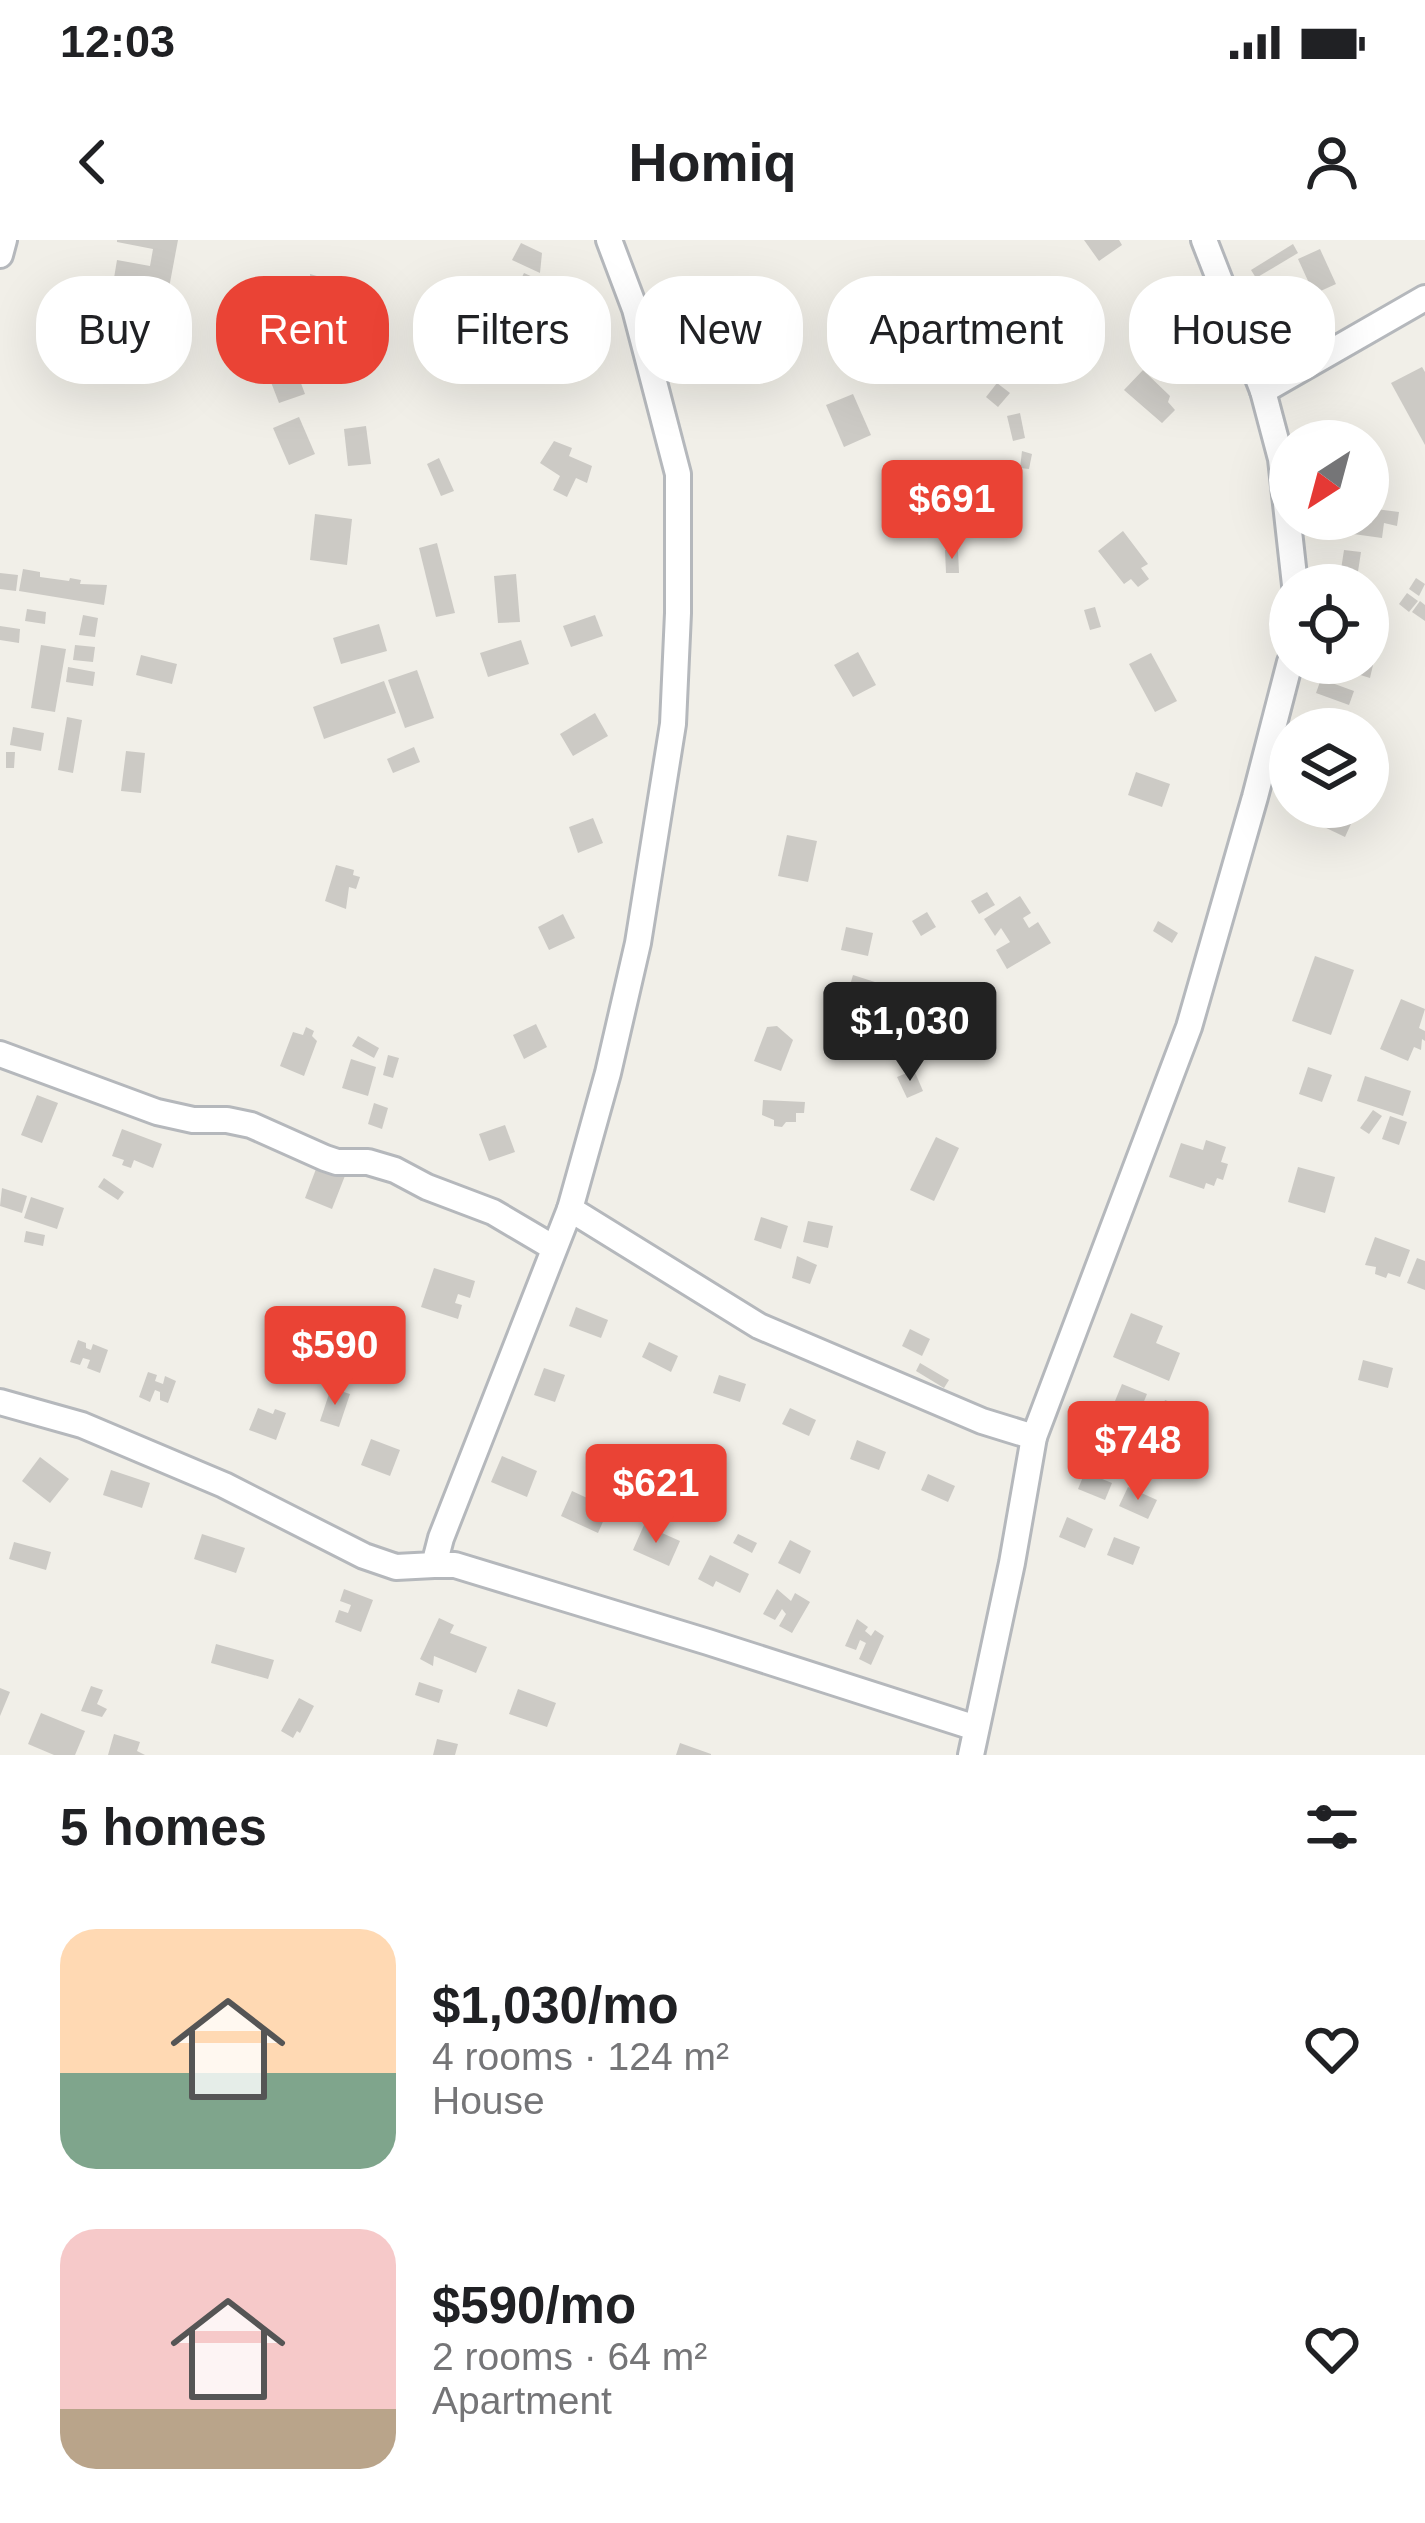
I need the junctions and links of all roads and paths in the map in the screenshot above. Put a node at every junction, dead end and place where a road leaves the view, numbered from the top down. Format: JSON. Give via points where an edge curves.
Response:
{"nodes":[{"id":1,"x":4,"y":240,"type":"edge"},
{"id":2,"x":609,"y":240,"type":"edge"},
{"id":3,"x":1204,"y":240,"type":"edge"},
{"id":4,"x":0,"y":255,"type":"edge"},
{"id":5,"x":1425,"y":298,"type":"edge"},
{"id":6,"x":1263,"y":391,"type":"junction"},
{"id":7,"x":1293,"y":564,"type":"edge"},
{"id":8,"x":1284,"y":684,"type":"edge"},
{"id":9,"x":0,"y":1054,"type":"edge"},
{"id":10,"x":569,"y":1209,"type":"junction"},
{"id":11,"x":554,"y":1248,"type":"junction"},
{"id":12,"x":0,"y":1402,"type":"edge"},
{"id":13,"x":1034,"y":1437,"type":"junction"},
{"id":14,"x":434,"y":1565,"type":"junction"},
{"id":15,"x":976,"y":1728,"type":"junction"},
{"id":16,"x":970,"y":1755,"type":"edge"}],
"edges":[{"from":1,"to":4,"type":"street"},
{"from":2,"to":10,"type":"street","via":[[678,474],[674,702],[638,944]]},
{"from":3,"to":6,"type":"street"},
{"from":5,"to":6,"type":"street"},
{"from":6,"to":7,"type":"street","via":[[1281,459]]},
{"from":8,"to":13,"type":"street","via":[[1189,1027]]},
{"from":9,"to":11,"type":"street","via":[[158,1112],[251,1125],[337,1162],[394,1170]]},
{"from":10,"to":11,"type":"street"},
{"from":10,"to":13,"type":"street","via":[[759,1326]]},
{"from":11,"to":14,"type":"street"},
{"from":12,"to":14,"type":"street","via":[[82,1425],[224,1485],[364,1556],[396,1567]]},
{"from":13,"to":15,"type":"street"},
{"from":14,"to":15,"type":"street","via":[[455,1565]]},
{"from":15,"to":16,"type":"street"}]}
